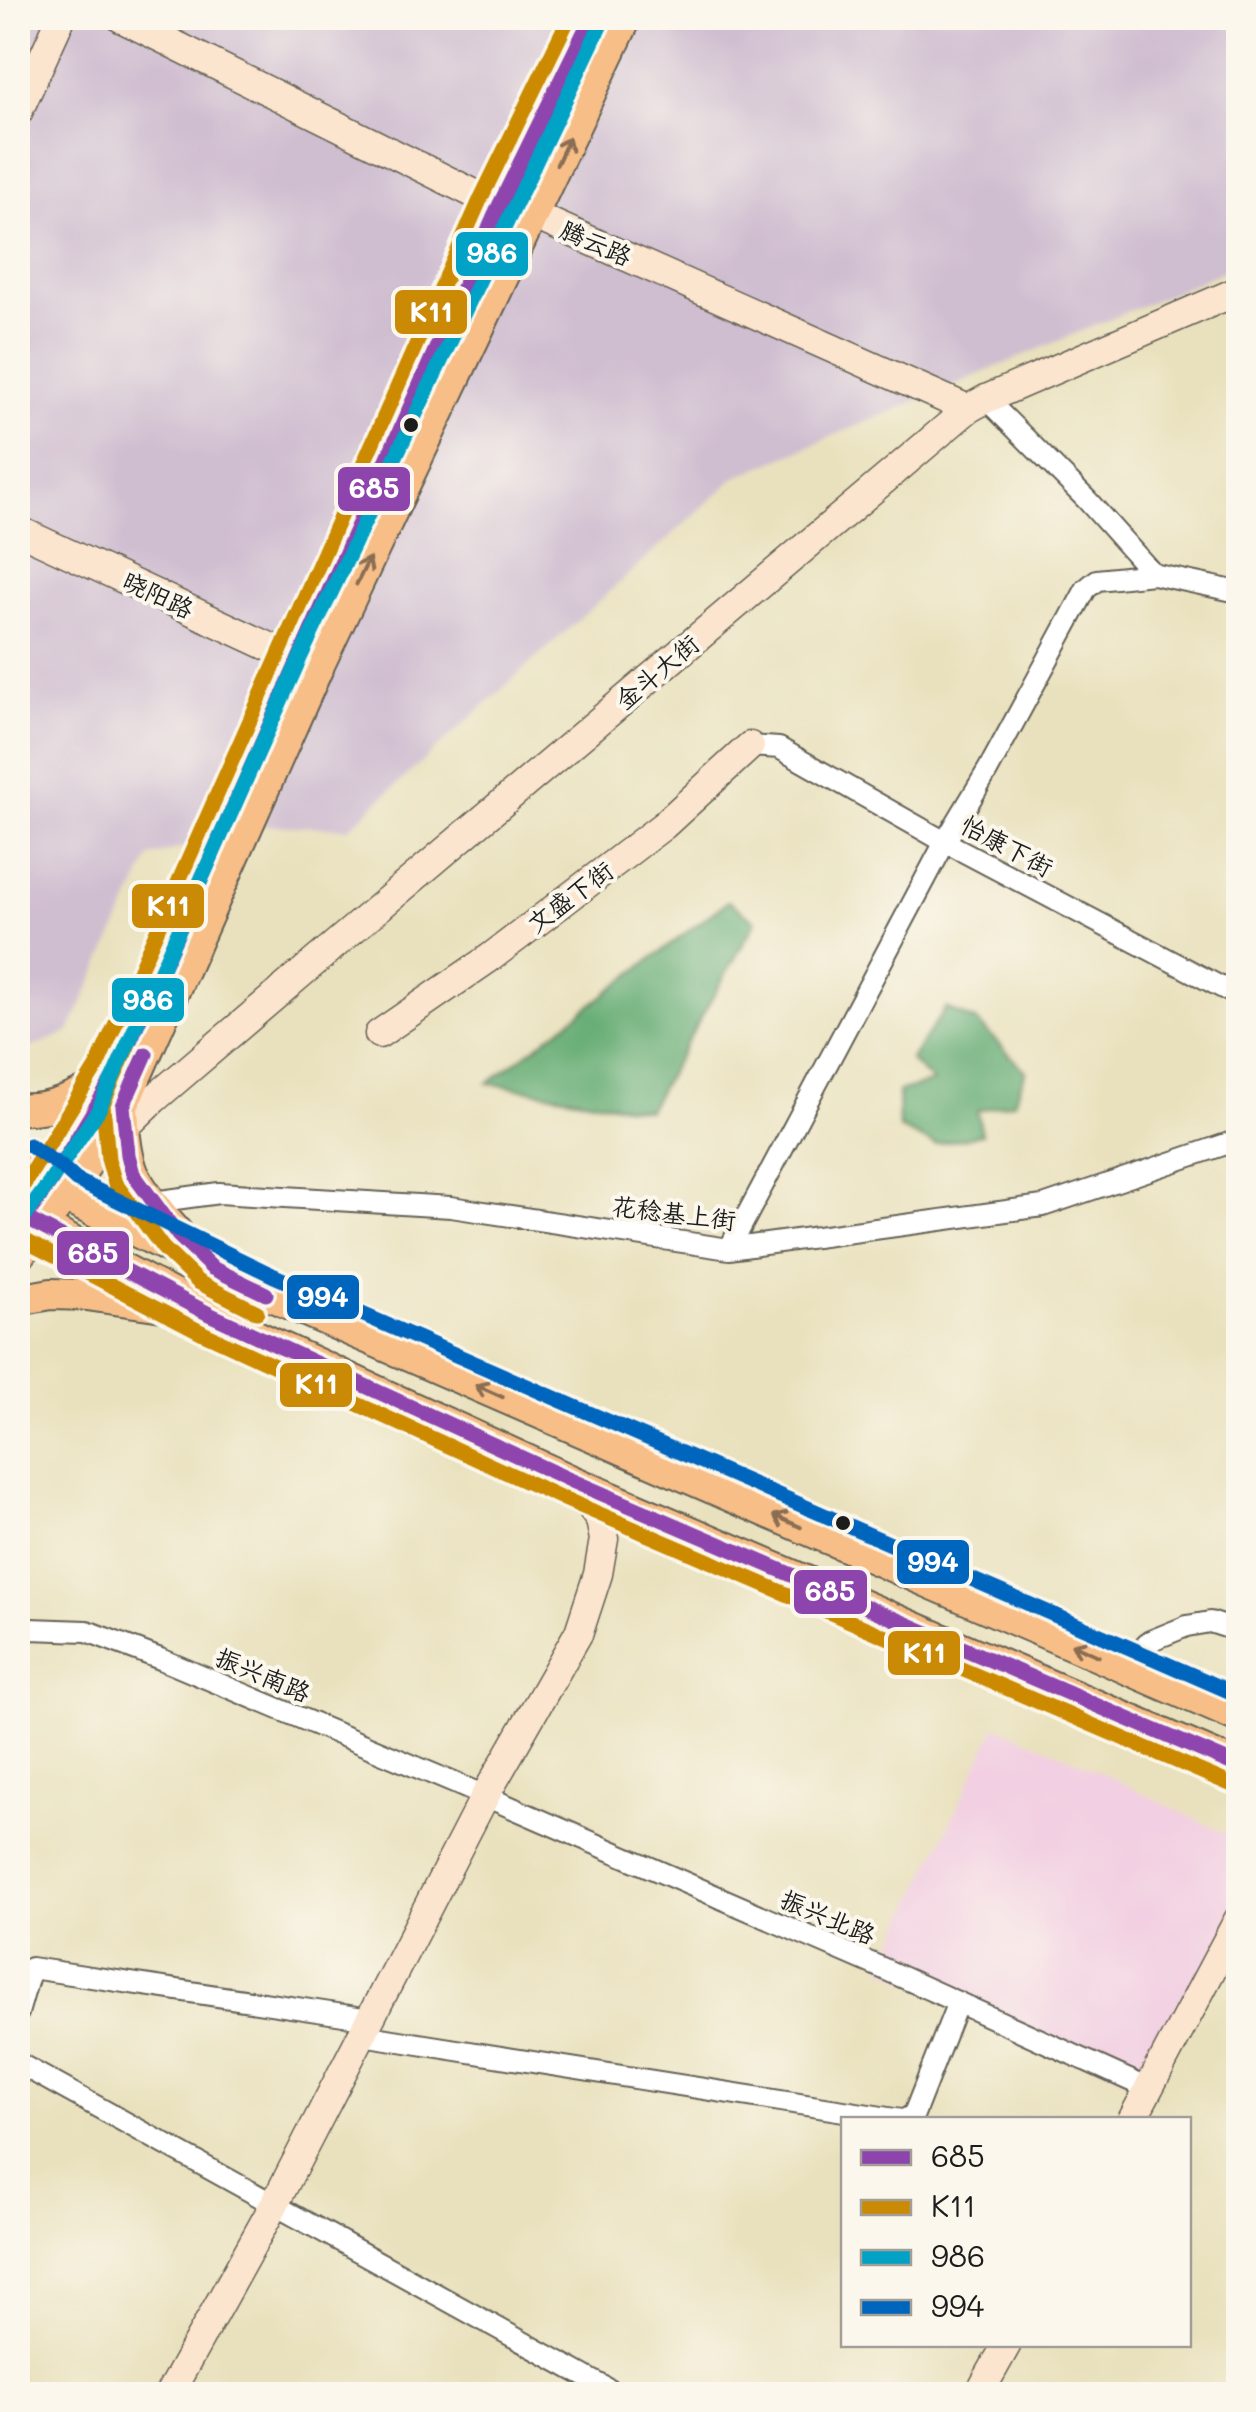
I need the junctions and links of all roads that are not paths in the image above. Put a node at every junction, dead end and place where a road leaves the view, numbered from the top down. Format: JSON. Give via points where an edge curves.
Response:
{"nodes":[{"id":1,"x":61,"y":18,"type":"edge"},
{"id":2,"x":121,"y":18,"type":"edge"},
{"id":3,"x":591,"y":18,"type":"edge"},
{"id":4,"x":626,"y":18,"type":"edge"},
{"id":5,"x":18,"y":112,"type":"edge"},
{"id":6,"x":499,"y":206,"type":"junction"},
{"id":7,"x":533,"y":215,"type":"junction"},
{"id":8,"x":1238,"y":291,"type":"edge"},
{"id":9,"x":977,"y":404,"type":"junction"},
{"id":10,"x":18,"y":530,"type":"edge"},
{"id":11,"x":1153,"y":574,"type":"junction"},
{"id":12,"x":1238,"y":592,"type":"edge"},
{"id":13,"x":298,"y":660,"type":"junction"},
{"id":14,"x":750,"y":746,"type":"joint"},
{"id":15,"x":945,"y":842,"type":"junction"},
{"id":16,"x":1238,"y":996,"type":"edge"},
{"id":17,"x":379,"y":1034,"type":"dead end"},
{"id":18,"x":115,"y":1075,"type":"junction"},
{"id":19,"x":18,"y":1109,"type":"edge"},
{"id":20,"x":123,"y":1117,"type":"junction"},
{"id":21,"x":1238,"y":1140,"type":"edge"},
{"id":22,"x":18,"y":1161,"type":"edge"},
{"id":23,"x":57,"y":1190,"type":"junction"},
{"id":24,"x":153,"y":1202,"type":"junction"},
{"id":25,"x":25,"y":1220,"type":"edge"},
{"id":26,"x":729,"y":1249,"type":"junction"},
{"id":27,"x":18,"y":1257,"type":"edge"},
{"id":28,"x":212,"y":1268,"type":"junction"},
{"id":29,"x":18,"y":1300,"type":"edge"},
{"id":30,"x":211,"y":1314,"type":"junction"},
{"id":31,"x":570,"y":1480,"type":"junction"},
{"id":32,"x":1238,"y":1631,"type":"edge"},
{"id":33,"x":18,"y":1638,"type":"edge"},
{"id":34,"x":1124,"y":1667,"type":"junction"},
{"id":35,"x":1238,"y":1717,"type":"edge"},
{"id":36,"x":1238,"y":1766,"type":"edge"},
{"id":37,"x":485,"y":1796,"type":"junction"},
{"id":38,"x":1238,"y":1920,"type":"edge"},
{"id":39,"x":958,"y":2002,"type":"junction"},
{"id":40,"x":18,"y":2012,"type":"edge"},
{"id":41,"x":366,"y":2027,"type":"junction"},
{"id":42,"x":18,"y":2062,"type":"edge"},
{"id":43,"x":1149,"y":2089,"type":"junction"},
{"id":44,"x":886,"y":2117,"type":"edge"},
{"id":45,"x":908,"y":2117,"type":"edge"},
{"id":46,"x":1134,"y":2117,"type":"edge"},
{"id":47,"x":274,"y":2205,"type":"junction"},
{"id":48,"x":1005,"y":2347,"type":"edge"},
{"id":49,"x":169,"y":2394,"type":"edge"},
{"id":50,"x":617,"y":2394,"type":"edge"},
{"id":51,"x":979,"y":2394,"type":"edge"}],
"edges":[{"from":1,"to":5,"type":"street"},
{"from":2,"to":6,"type":"street","name":"腾云路"},
{"from":3,"to":6,"type":"main road"},
{"from":7,"to":4,"type":"main road","one_way":true},
{"from":6,"to":7,"type":"street","name":"腾云路"},
{"from":6,"to":13,"type":"main road"},
{"from":7,"to":9,"type":"street","name":"腾云路"},
{"from":20,"to":7,"type":"main road","one_way":true,"via":[[318,665]]},
{"from":8,"to":9,"type":"street","name":"金斗大街"},
{"from":9,"to":11,"type":"street","via":[[1086,500]]},
{"from":9,"to":20,"type":"street","name":"金斗大街","via":[[154,1099]]},
{"from":10,"to":13,"type":"street","name":"晓阳路"},
{"from":11,"to":12,"type":"street"},
{"from":11,"to":15,"type":"street","via":[[1096,580],[1086,590]]},
{"from":13,"to":18,"type":"main road"},
{"from":14,"to":15,"type":"street","name":"怡康下街","via":[[779,748]]},
{"from":14,"to":17,"type":"street","name":"文盛下街","via":[[664,825]]},
{"from":15,"to":16,"type":"street","name":"怡康下街"},
{"from":15,"to":26,"type":"street"},
{"from":18,"to":19,"type":"main road","via":[[58,1105]]},
{"from":18,"to":23,"type":"main road"},
{"from":20,"to":23,"type":"main road"},
{"from":20,"to":24,"type":"main road","via":[[133,1174]]},
{"from":21,"to":26,"type":"street","name":"花稔基上街","via":[[1042,1206]]},
{"from":22,"to":23,"type":"main road"},
{"from":23,"to":25,"type":"main road"},
{"from":23,"to":28,"type":"main road"},
{"from":24,"to":26,"type":"street","name":"花稔基上街","via":[[219,1193],[451,1206]]},
{"from":24,"to":28,"type":"main road"},
{"from":25,"to":27,"type":"main road"},
{"from":25,"to":30,"type":"main road"},
{"from":34,"to":28,"type":"main road","one_way":true},
{"from":29,"to":30,"type":"main road","via":[[87,1295]]},
{"from":30,"to":31,"type":"main road"},
{"from":31,"to":36,"type":"main road"},
{"from":31,"to":37,"type":"street","via":[[600,1520],[598,1574],[579,1632]]},
{"from":32,"to":34,"type":"street","via":[[1210,1622],[1187,1626],[1150,1641]]},
{"from":33,"to":37,"type":"street","name":"振兴南路","via":[[30,1630],[87,1631]]},
{"from":34,"to":35,"type":"main road"},
{"from":37,"to":39,"type":"street","name":"振兴北路"},
{"from":37,"to":41,"type":"street"},
{"from":38,"to":43,"type":"street"},
{"from":39,"to":43,"type":"street","name":"振兴北路"},
{"from":39,"to":45,"type":"street"},
{"from":40,"to":41,"type":"street","via":[[30,1968]]},
{"from":41,"to":44,"type":"street"},
{"from":41,"to":47,"type":"street"},
{"from":42,"to":47,"type":"street"},
{"from":43,"to":46,"type":"street"},
{"from":47,"to":49,"type":"street"},
{"from":47,"to":50,"type":"street"},
{"from":48,"to":51,"type":"street"}]}
